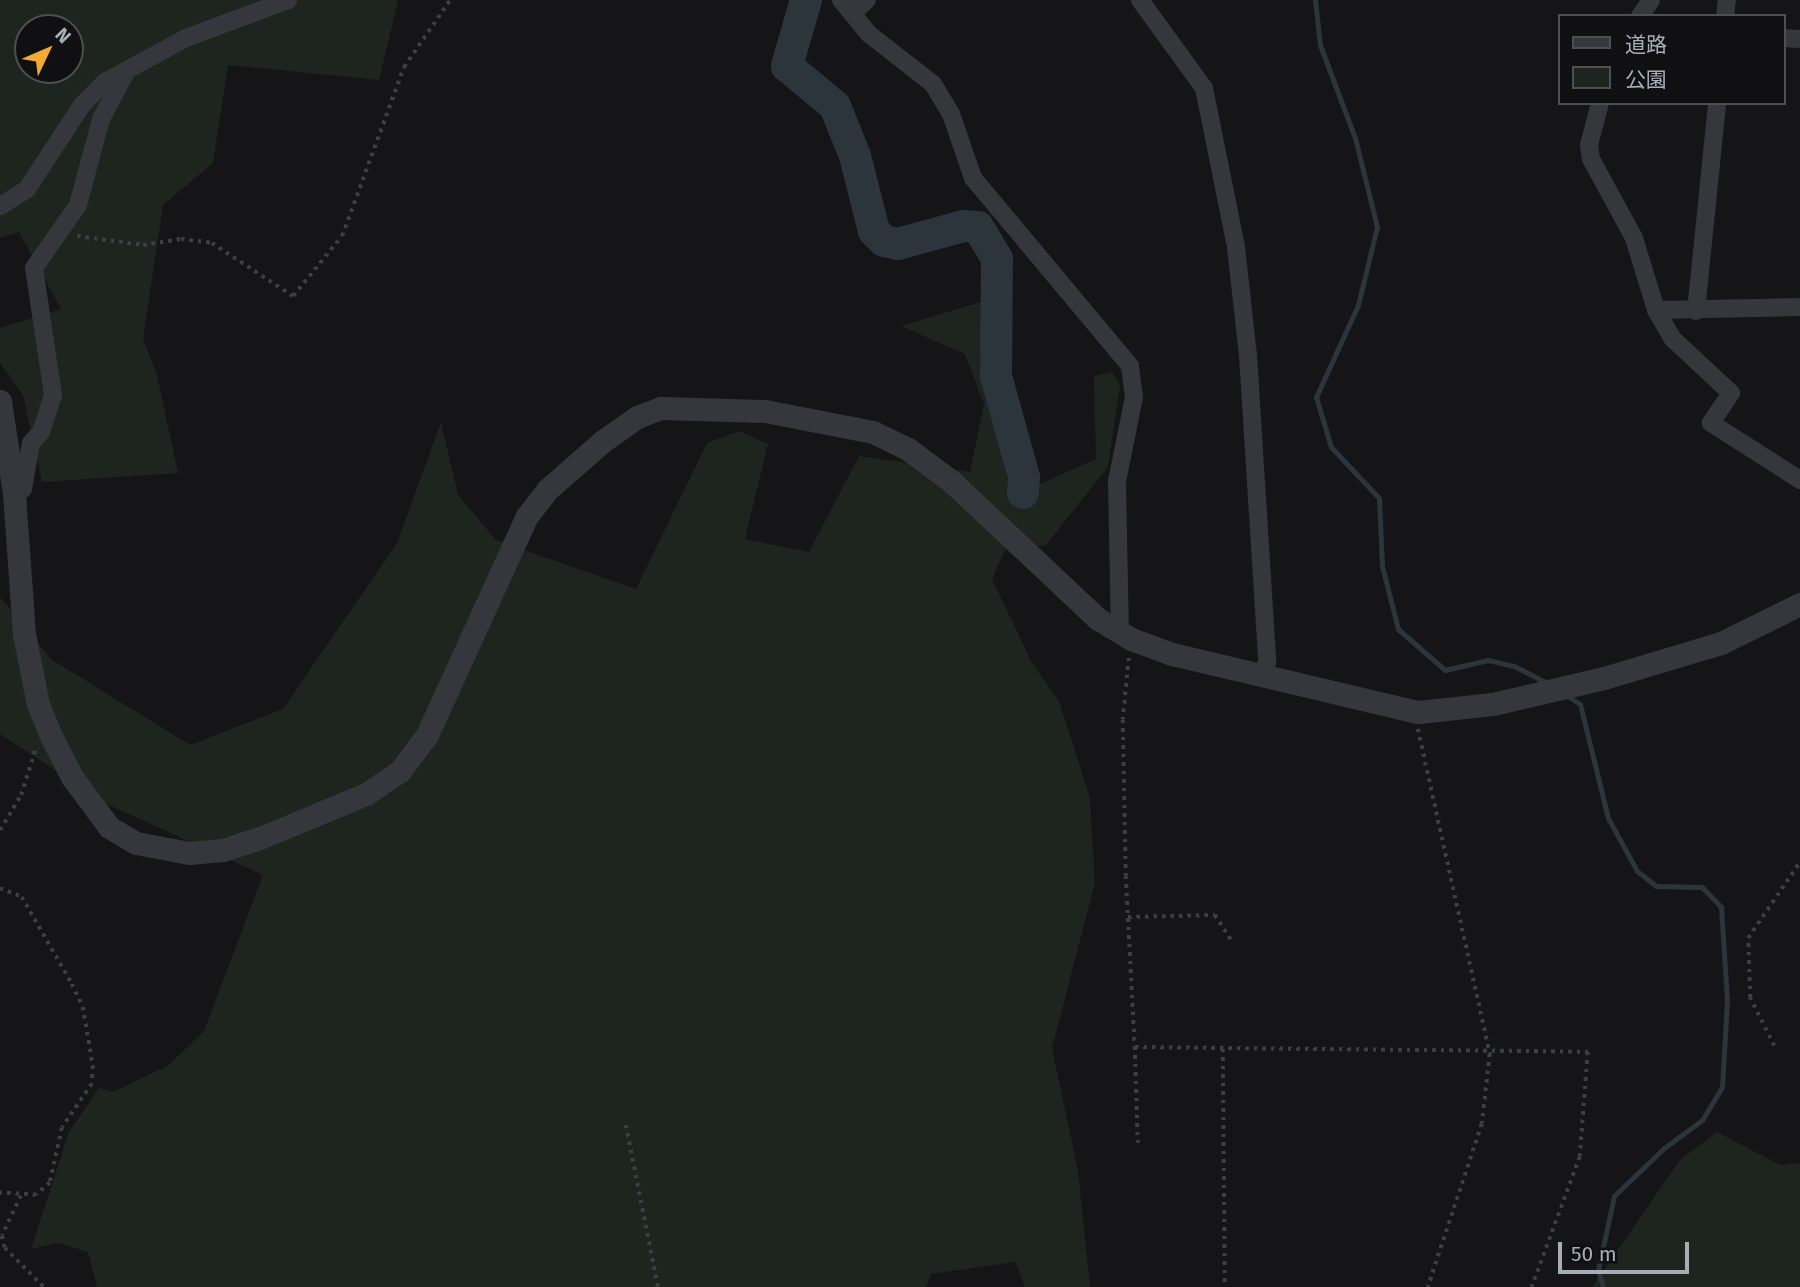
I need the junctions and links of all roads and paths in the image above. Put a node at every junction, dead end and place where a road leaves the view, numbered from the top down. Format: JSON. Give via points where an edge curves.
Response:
{"nodes":[{"id":1,"x":288,"y":0,"type":"edge"},
{"id":2,"x":450,"y":0,"type":"edge"},
{"id":3,"x":867,"y":0,"type":"edge"},
{"id":4,"x":1140,"y":0,"type":"edge"},
{"id":5,"x":847,"y":7,"type":"edge"},
{"id":6,"x":126,"y":72,"type":"junction"},
{"id":7,"x":1600,"y":105,"type":"edge"},
{"id":8,"x":1717,"y":105,"type":"edge"},
{"id":9,"x":0,"y":206,"type":"edge"},
{"id":10,"x":56,"y":232,"type":"junction"},
{"id":11,"x":1800,"y":307,"type":"edge"},
{"id":12,"x":1656,"y":310,"type":"junction"},
{"id":13,"x":1696,"y":311,"type":"junction"},
{"id":14,"x":0,"y":401,"type":"edge"},
{"id":15,"x":1800,"y":480,"type":"edge"},
{"id":16,"x":14,"y":494,"type":"junction"},
{"id":17,"x":1800,"y":604,"type":"edge"},
{"id":18,"x":1125,"y":636,"type":"junction"},
{"id":19,"x":1264,"y":675,"type":"junction"},
{"id":20,"x":1418,"y":712,"type":"junction"},
{"id":21,"x":50,"y":734,"type":"junction"},
{"id":22,"x":0,"y":830,"type":"edge"},
{"id":23,"x":1800,"y":862,"type":"edge"},
{"id":24,"x":0,"y":888,"type":"edge"},
{"id":25,"x":1128,"y":917,"type":"junction"},
{"id":26,"x":1231,"y":940,"type":"dead end"},
{"id":27,"x":1774,"y":1046,"type":"dead end"},
{"id":28,"x":1135,"y":1047,"type":"junction"},
{"id":29,"x":1223,"y":1049,"type":"junction"},
{"id":30,"x":1490,"y":1054,"type":"junction"},
{"id":31,"x":626,"y":1125,"type":"dead end"},
{"id":32,"x":1138,"y":1143,"type":"dead end"},
{"id":33,"x":0,"y":1193,"type":"edge"},
{"id":34,"x":20,"y":1196,"type":"junction"},
{"id":35,"x":44,"y":1287,"type":"edge"},
{"id":36,"x":658,"y":1287,"type":"edge"},
{"id":37,"x":1224,"y":1287,"type":"edge"},
{"id":38,"x":1428,"y":1287,"type":"edge"},
{"id":39,"x":1531,"y":1287,"type":"edge"}],
"edges":[{"from":1,"to":6,"type":"street","via":[[186,38]]},
{"from":2,"to":10,"type":"path","via":[[404,67],[342,236],[293,296],[212,243],[181,239],[144,245]]},
{"from":3,"to":5,"type":"street"},
{"from":4,"to":19,"type":"street","via":[[1204,88],[1236,247],[1248,355],[1267,661]]},
{"from":5,"to":18,"type":"street","via":[[883,47],[933,84],[951,114],[973,178],[1130,366],[1134,397],[1117,481]]},
{"from":6,"to":9,"type":"street","via":[[105,82],[82,105],[34,180],[15,200]]},
{"from":6,"to":10,"type":"street","via":[[101,119],[78,205]]},
{"from":7,"to":12,"type":"street","via":[[1591,159],[1634,238]]},
{"from":8,"to":13,"type":"street"},
{"from":10,"to":16,"type":"street","via":[[34,268],[52,396],[41,432],[31,443],[23,489]]},
{"from":11,"to":13,"type":"street"},
{"from":12,"to":13,"type":"street"},
{"from":12,"to":15,"type":"street","via":[[1673,339],[1731,393],[1712,422]]},
{"from":14,"to":16,"type":"street"},
{"from":16,"to":21,"type":"street","via":[[24,634],[38,704]]},
{"from":17,"to":20,"type":"street","via":[[1721,643],[1548,694],[1467,709]]},
{"from":18,"to":19,"type":"street","via":[[1172,654]]},
{"from":18,"to":21,"type":"street","via":[[1098,619],[951,481],[908,449],[849,426],[765,411],[661,408],[612,433],[531,510],[427,735],[400,771],[366,794],[223,850],[189,853],[155,847],[122,837],[109,827],[72,777]]},
{"from":18,"to":25,"type":"path"},
{"from":19,"to":20,"type":"street"},
{"from":20,"to":30,"type":"path","via":[[1417,725]]},
{"from":21,"to":22,"type":"path","via":[[37,743],[20,795]]},
{"from":23,"to":27,"type":"path","via":[[1748,938],[1750,998]]},
{"from":24,"to":34,"type":"path","via":[[22,897],[72,984],[83,1007],[93,1066],[92,1084],[62,1128],[50,1183],[36,1195]]},
{"from":25,"to":26,"type":"path","via":[[1215,915]]},
{"from":25,"to":28,"type":"path"},
{"from":28,"to":29,"type":"path"},
{"from":28,"to":32,"type":"path"},
{"from":29,"to":30,"type":"path"},
{"from":29,"to":37,"type":"path"},
{"from":30,"to":38,"type":"path","via":[[1482,1124]]},
{"from":30,"to":39,"type":"path","via":[[1588,1052],[1580,1157]]},
{"from":31,"to":36,"type":"path"},
{"from":33,"to":34,"type":"path"},
{"from":34,"to":35,"type":"path","via":[[2,1236],[5,1248]]}]}
